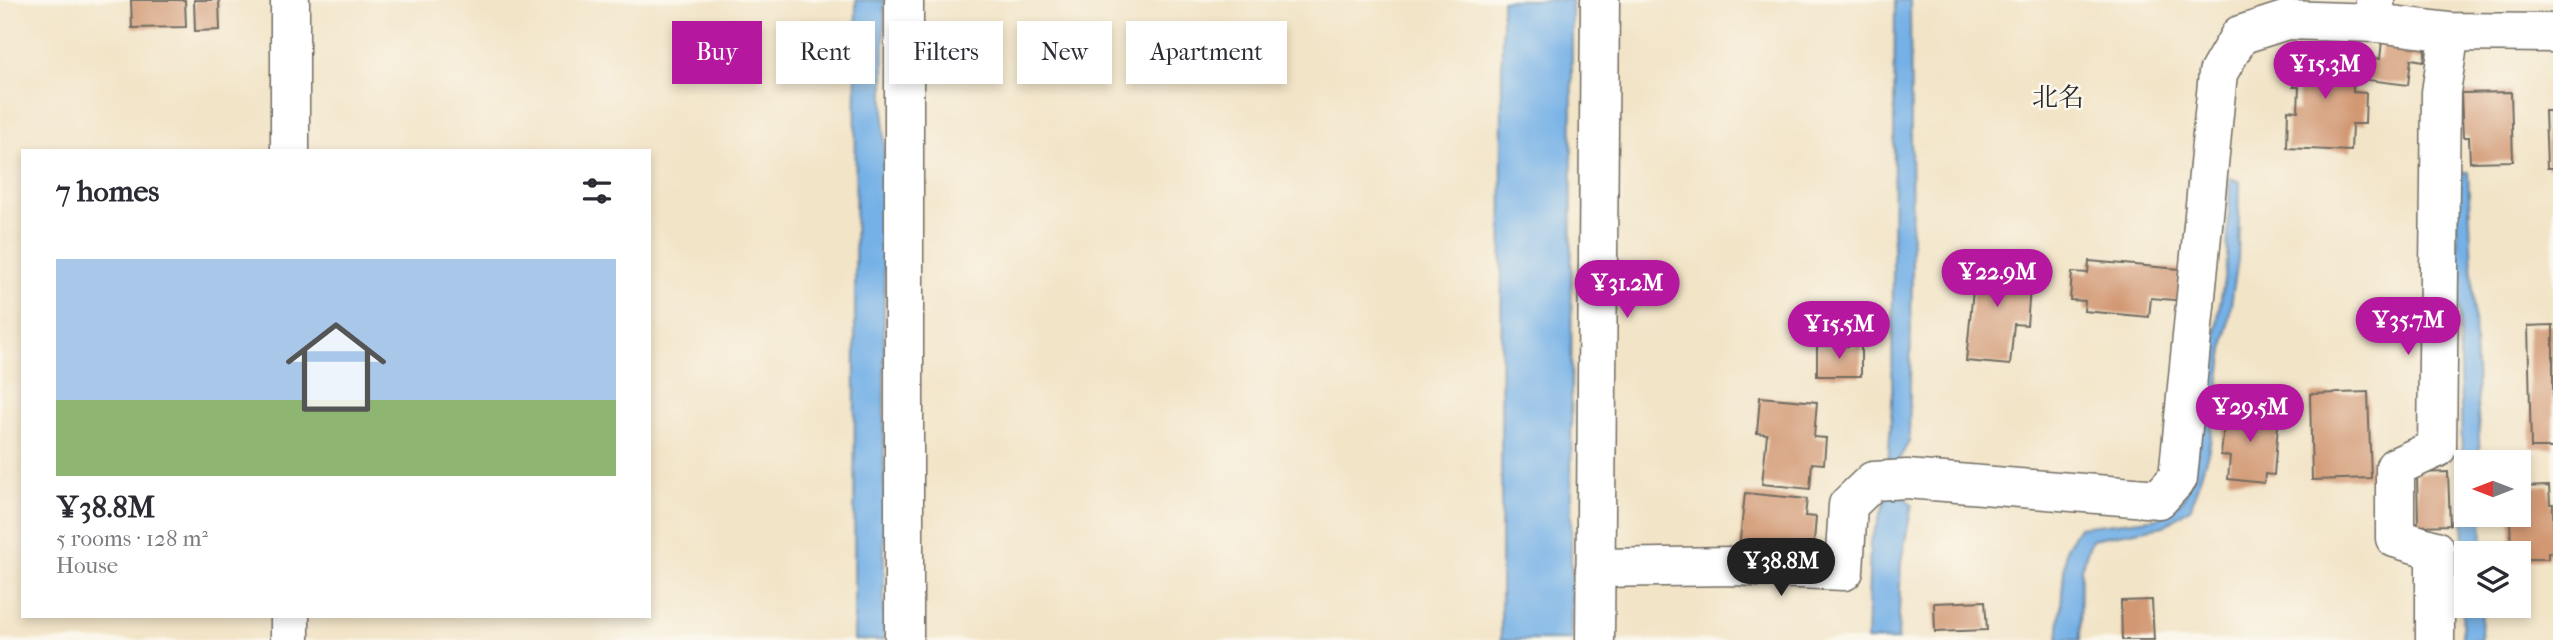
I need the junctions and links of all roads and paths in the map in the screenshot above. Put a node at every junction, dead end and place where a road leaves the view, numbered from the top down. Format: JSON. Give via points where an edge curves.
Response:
{"nodes":[{"id":1,"x":290,"y":0,"type":"edge"},
{"id":2,"x":904,"y":0,"type":"edge"},
{"id":3,"x":1600,"y":0,"type":"edge"},
{"id":4,"x":2376,"y":12,"type":"edge"},
{"id":5,"x":2450,"y":32,"type":"junction"},
{"id":6,"x":2553,"y":33,"type":"edge"},
{"id":7,"x":290,"y":149,"type":"edge"},
{"id":8,"x":1595,"y":568,"type":"junction"},
{"id":9,"x":290,"y":618,"type":"edge"},
{"id":10,"x":290,"y":640,"type":"edge"},
{"id":11,"x":904,"y":640,"type":"edge"},
{"id":12,"x":1595,"y":640,"type":"edge"},
{"id":13,"x":2435,"y":640,"type":"edge"}],
"edges":[{"from":1,"to":7,"type":"street"},
{"from":2,"to":11,"type":"street"},
{"from":3,"to":8,"type":"street"},
{"from":4,"to":5,"type":"street"},
{"from":4,"to":8,"type":"street","via":[[2287,20],[2240,35],[2218,73],[2178,478],[2159,499],[1890,480],[1848,505],[1844,571],[1733,566]]},
{"from":5,"to":6,"type":"street"},
{"from":5,"to":13,"type":"street","via":[[2441,92],[2437,448],[2395,467],[2395,538],[2435,550]]},
{"from":8,"to":12,"type":"street"},
{"from":9,"to":10,"type":"street"}]}
